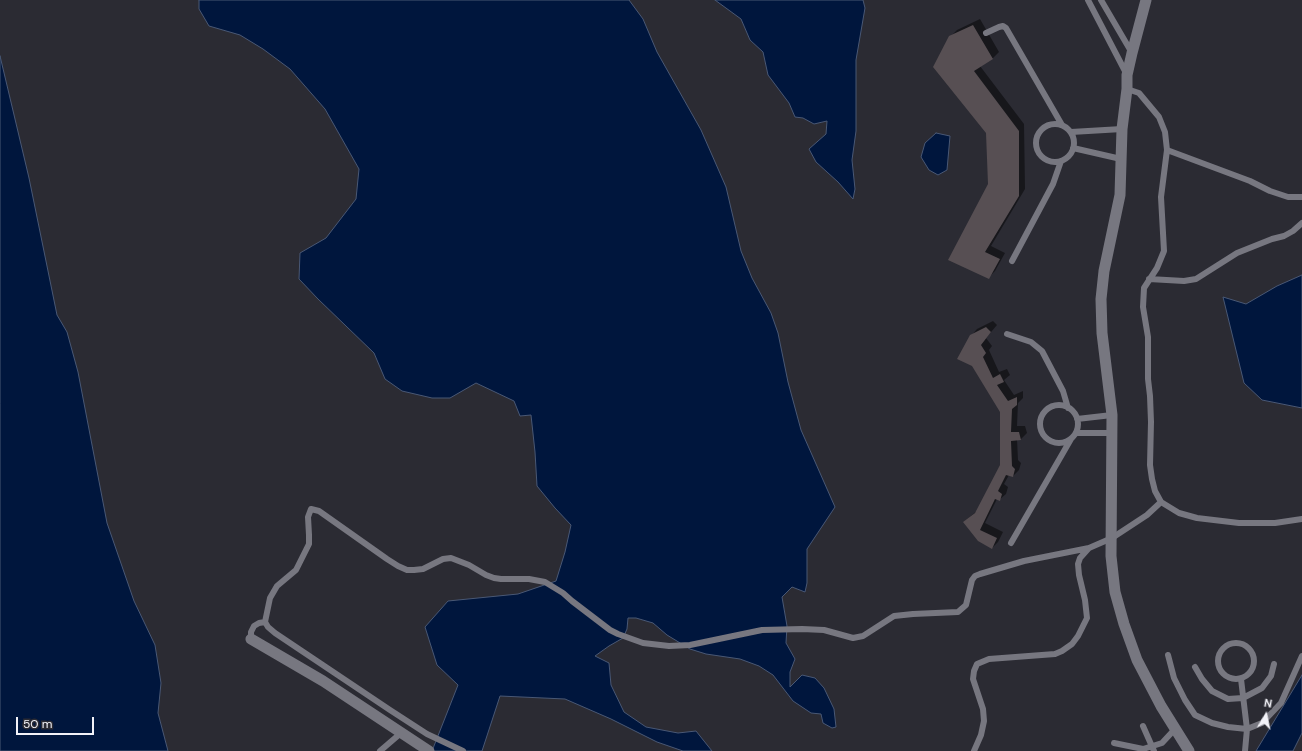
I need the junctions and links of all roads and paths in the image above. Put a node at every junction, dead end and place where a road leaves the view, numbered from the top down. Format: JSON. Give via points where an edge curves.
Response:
{"nodes":[{"id":1,"x":1088,"y":0,"type":"edge"},
{"id":2,"x":1101,"y":0,"type":"edge"},
{"id":3,"x":1146,"y":0,"type":"edge"},
{"id":4,"x":986,"y":33,"type":"dead end"},
{"id":5,"x":1132,"y":53,"type":"junction"},
{"id":6,"x":1128,"y":75,"type":"junction"},
{"id":7,"x":1127,"y":89,"type":"junction"},
{"id":8,"x":1062,"y":125,"type":"junction"},
{"id":9,"x":1122,"y":129,"type":"junction"},
{"id":10,"x":1072,"y":132,"type":"junction"},
{"id":11,"x":1073,"y":148,"type":"junction"},
{"id":12,"x":1167,"y":150,"type":"junction"},
{"id":13,"x":1121,"y":159,"type":"junction"},
{"id":14,"x":1061,"y":161,"type":"junction"},
{"id":15,"x":1302,"y":197,"type":"edge"},
{"id":16,"x":1302,"y":223,"type":"edge"},
{"id":17,"x":1012,"y":261,"type":"dead end"},
{"id":18,"x":1149,"y":279,"type":"junction"},
{"id":19,"x":1007,"y":334,"type":"dead end"},
{"id":20,"x":1068,"y":408,"type":"junction"},
{"id":21,"x":1112,"y":415,"type":"junction"},
{"id":22,"x":1077,"y":419,"type":"junction"},
{"id":23,"x":1076,"y":433,"type":"junction"},
{"id":24,"x":1112,"y":433,"type":"junction"},
{"id":25,"x":1071,"y":439,"type":"junction"},
{"id":26,"x":1161,"y":502,"type":"junction"},
{"id":27,"x":1302,"y":519,"type":"edge"},
{"id":28,"x":1112,"y":538,"type":"junction"},
{"id":29,"x":1011,"y":543,"type":"dead end"},
{"id":30,"x":1089,"y":548,"type":"junction"},
{"id":31,"x":265,"y":622,"type":"junction"},
{"id":32,"x":251,"y":639,"type":"joint"},
{"id":33,"x":1168,"y":655,"type":"dead end"},
{"id":34,"x":1302,"y":656,"type":"edge"},
{"id":35,"x":1274,"y":664,"type":"dead end"},
{"id":36,"x":1195,"y":667,"type":"dead end"},
{"id":37,"x":1241,"y":680,"type":"junction"},
{"id":38,"x":1243,"y":698,"type":"junction"},
{"id":39,"x":1143,"y":726,"type":"dead end"},
{"id":40,"x":1175,"y":729,"type":"junction"},
{"id":41,"x":1247,"y":729,"type":"junction"},
{"id":42,"x":401,"y":733,"type":"junction"},
{"id":43,"x":1114,"y":743,"type":"dead end"},
{"id":44,"x":1153,"y":748,"type":"edge"},
{"id":45,"x":427,"y":750,"type":"edge"},
{"id":46,"x":380,"y":751,"type":"edge"},
{"id":47,"x":463,"y":751,"type":"edge"},
{"id":48,"x":974,"y":751,"type":"edge"},
{"id":49,"x":1189,"y":751,"type":"edge"},
{"id":50,"x":1245,"y":751,"type":"edge"}],
"edges":[{"from":1,"to":6,"type":"lane"},
{"from":2,"to":5,"type":"lane"},
{"from":3,"to":5,"type":"street"},
{"from":4,"to":8,"type":"lane","via":[[999,27],[1006,28]]},
{"from":5,"to":6,"type":"street"},
{"from":6,"to":7,"type":"street"},
{"from":7,"to":9,"type":"street"},
{"from":7,"to":12,"type":"lane","via":[[1139,93],[1159,116],[1165,132]]},
{"from":8,"to":10,"type":"lane"},
{"from":8,"to":14,"type":"lane","via":[[1044,126],[1036,136],[1035,142],[1043,158]]},
{"from":9,"to":10,"type":"lane"},
{"from":9,"to":13,"type":"street"},
{"from":10,"to":11,"type":"lane"},
{"from":11,"to":13,"type":"lane"},
{"from":11,"to":14,"type":"lane","via":[[1067,158]]},
{"from":12,"to":15,"type":"lane","via":[[1270,191],[1288,197]]},
{"from":12,"to":18,"type":"lane","via":[[1161,197],[1164,251]]},
{"from":13,"to":21,"type":"street","via":[[1120,196],[1104,271],[1101,299],[1102,333]]},
{"from":14,"to":17,"type":"lane","via":[[1053,184]]},
{"from":16,"to":18,"type":"lane","via":[[1284,236],[1237,253],[1196,279],[1184,282]]},
{"from":18,"to":26,"type":"lane","via":[[1144,288],[1142,307],[1148,337],[1150,465],[1155,491]]},
{"from":19,"to":20,"type":"lane","via":[[1032,342],[1042,351],[1063,391]]},
{"from":20,"to":22,"type":"lane","via":[[1074,412]]},
{"from":20,"to":25,"type":"lane","via":[[1061,405],[1047,409],[1040,422],[1044,436],[1050,441],[1057,443]]},
{"from":21,"to":22,"type":"lane"},
{"from":21,"to":24,"type":"street"},
{"from":22,"to":23,"type":"lane"},
{"from":23,"to":24,"type":"lane"},
{"from":23,"to":25,"type":"lane"},
{"from":24,"to":28,"type":"street"},
{"from":25,"to":29,"type":"lane"},
{"from":26,"to":27,"type":"lane","via":[[1178,513],[1197,518],[1239,523],[1275,523]]},
{"from":26,"to":28,"type":"lane","via":[[1147,515]]},
{"from":28,"to":30,"type":"lane"},
{"from":28,"to":40,"type":"street","via":[[1115,592],[1124,624],[1137,660]]},
{"from":30,"to":31,"type":"lane","via":[[1024,561],[980,574],[972,580],[966,605],[958,612],[894,616],[863,636],[853,638],[824,630],[762,630],[690,645],[669,646],[643,643],[610,630],[545,582],[494,578],[451,558],[423,569],[407,570],[319,511],[311,510],[308,544],[303,557],[296,570],[277,586],[270,598]]},
{"from":30,"to":48,"type":"lane","via":[[1078,564],[1087,618],[1072,644],[1055,654],[989,659],[977,664],[973,679],[983,709],[984,721]]},
{"from":31,"to":32,"type":"lane","via":[[254,626]]},
{"from":31,"to":47,"type":"lane","via":[[271,630],[390,710],[428,734]]},
{"from":32,"to":42,"type":"street","via":[[323,681]]},
{"from":33,"to":41,"type":"lane","via":[[1174,678],[1195,715],[1212,723]]},
{"from":34,"to":41,"type":"lane","via":[[1281,703],[1262,723]]},
{"from":35,"to":38,"type":"lane","via":[[1271,676],[1262,688]]},
{"from":36,"to":38,"type":"lane","via":[[1212,691],[1228,699]]},
{"from":37,"to":37,"type":"lane","via":[[1250,674],[1255,664],[1253,653],[1246,645],[1236,642],[1225,646],[1218,654],[1217,664],[1221,674],[1230,680]]},
{"from":37,"to":38,"type":"lane"},
{"from":38,"to":41,"type":"lane"},
{"from":39,"to":44,"type":"lane"},
{"from":40,"to":44,"type":"lane","via":[[1162,743]]},
{"from":40,"to":49,"type":"street"},
{"from":41,"to":50,"type":"lane"},
{"from":42,"to":45,"type":"street"},
{"from":42,"to":46,"type":"lane"},
{"from":43,"to":44,"type":"lane","via":[[1142,749]]}]}
